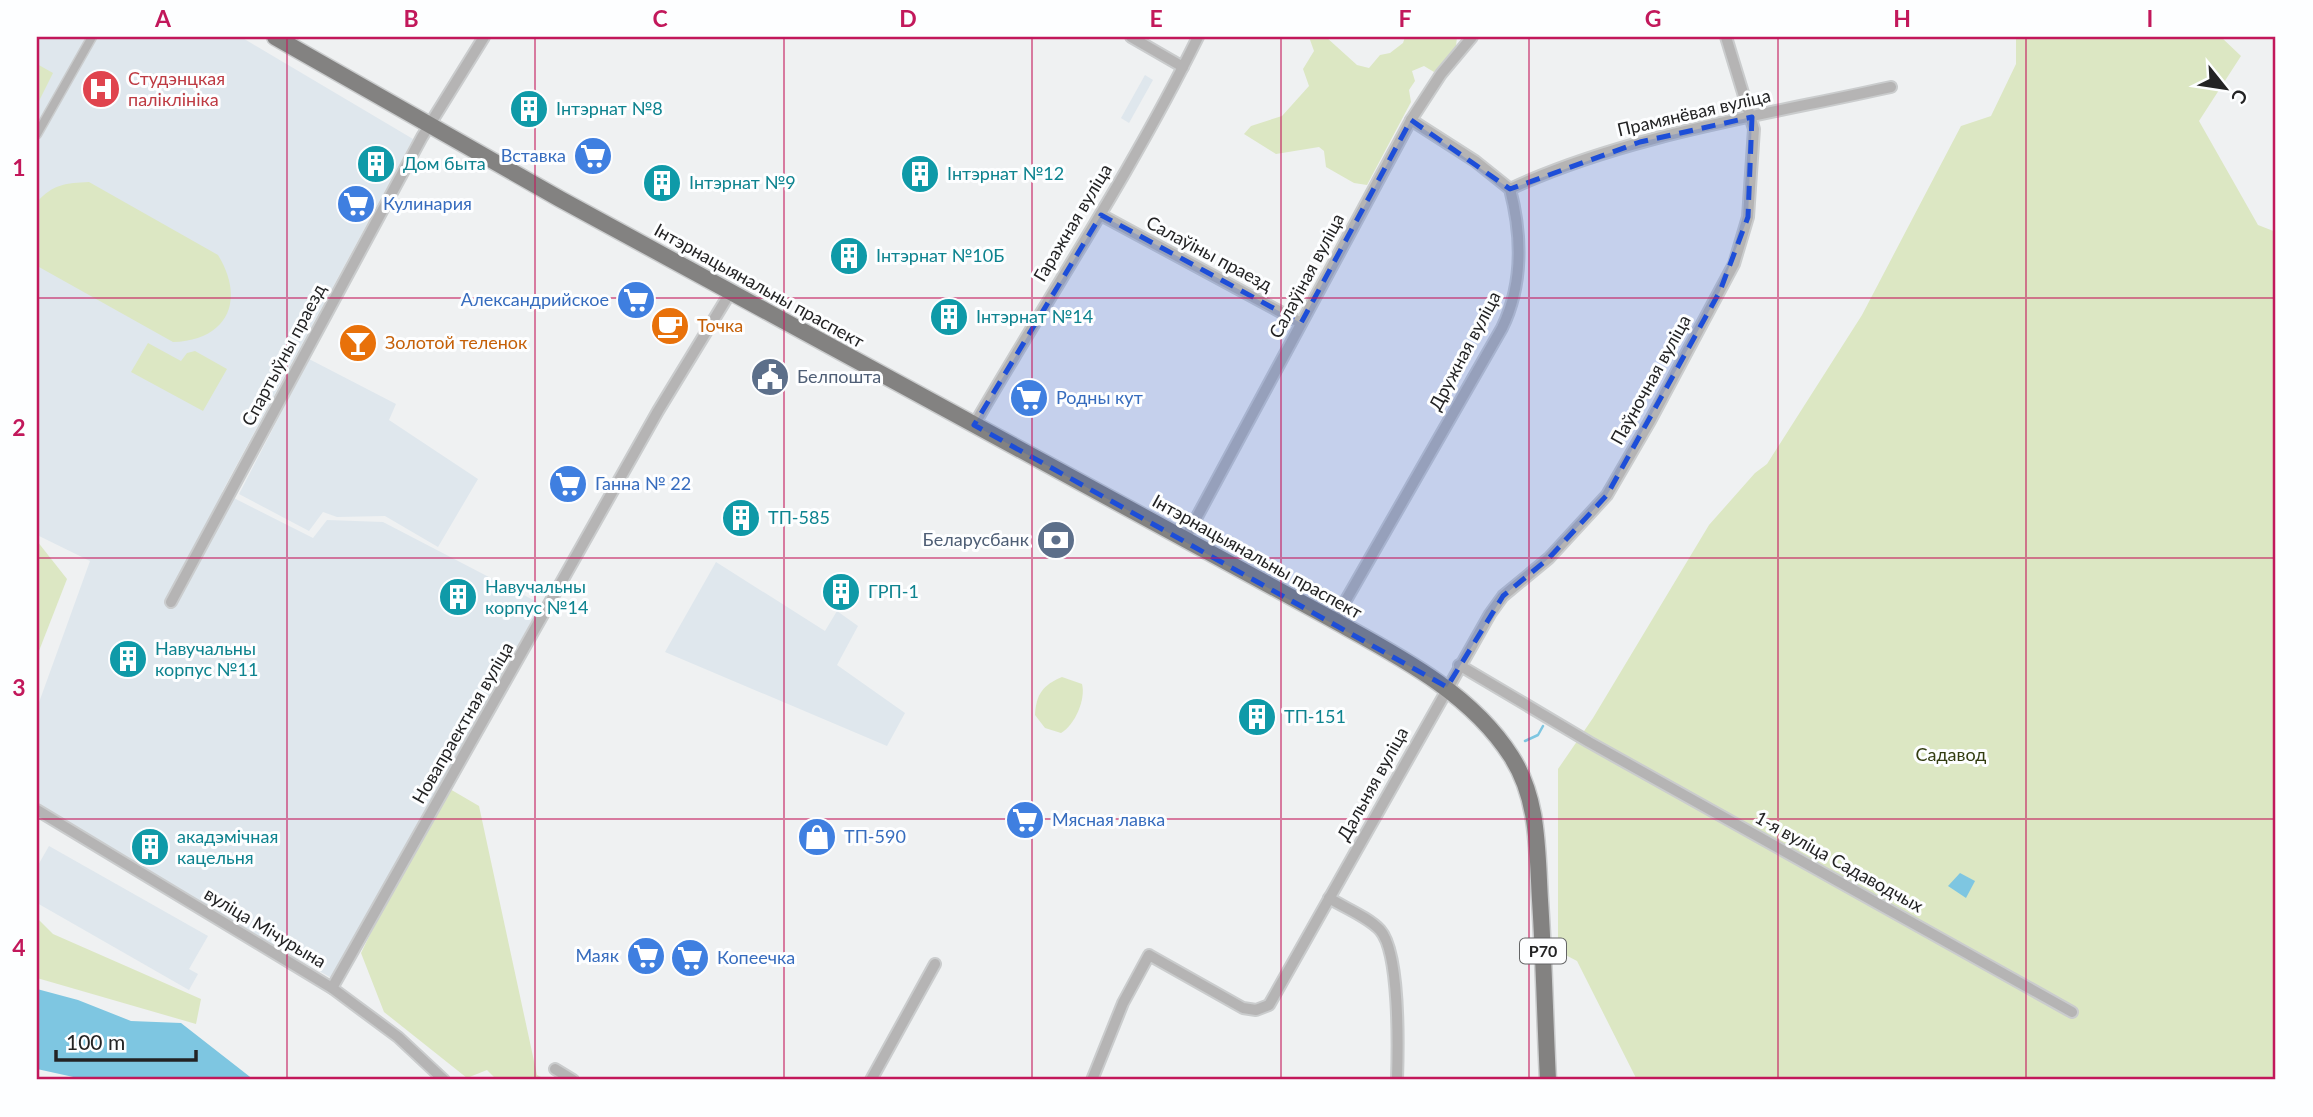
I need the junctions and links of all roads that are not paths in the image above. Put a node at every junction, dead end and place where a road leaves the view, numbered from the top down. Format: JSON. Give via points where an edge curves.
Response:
{"nodes":[{"id":1,"x":92,"y":37,"type":"edge"},
{"id":2,"x":275,"y":37,"type":"edge"},
{"id":3,"x":484,"y":37,"type":"edge"},
{"id":4,"x":1131,"y":37,"type":"edge"},
{"id":5,"x":1198,"y":37,"type":"edge"},
{"id":6,"x":1472,"y":37,"type":"edge"},
{"id":7,"x":1726,"y":37,"type":"edge"},
{"id":8,"x":1183,"y":67,"type":"junction"},
{"id":9,"x":1891,"y":88,"type":"dead end"},
{"id":10,"x":1752,"y":117,"type":"junction"},
{"id":11,"x":1411,"y":120,"type":"junction"},
{"id":12,"x":428,"y":126,"type":"junction"},
{"id":13,"x":37,"y":134,"type":"edge"},
{"id":14,"x":1510,"y":189,"type":"junction"},
{"id":15,"x":1101,"y":215,"type":"junction"},
{"id":16,"x":730,"y":293,"type":"junction"},
{"id":17,"x":1301,"y":323,"type":"junction"},
{"id":18,"x":974,"y":425,"type":"junction"},
{"id":19,"x":1185,"y":539,"type":"junction"},
{"id":20,"x":171,"y":602,"type":"dead end"},
{"id":21,"x":1334,"y":621,"type":"junction"},
{"id":22,"x":1459,"y":666,"type":"junction"},
{"id":23,"x":1447,"y":687,"type":"junction"},
{"id":24,"x":37,"y":810,"type":"edge"},
{"id":25,"x":1329,"y":898,"type":"junction"},
{"id":26,"x":935,"y":964,"type":"dead end"},
{"id":27,"x":332,"y":988,"type":"junction"},
{"id":28,"x":2072,"y":1012,"type":"dead end"},
{"id":29,"x":555,"y":1069,"type":"dead end"},
{"id":30,"x":444,"y":1080,"type":"edge"},
{"id":31,"x":573,"y":1080,"type":"edge"},
{"id":32,"x":871,"y":1080,"type":"edge"},
{"id":33,"x":1092,"y":1080,"type":"edge"},
{"id":34,"x":1397,"y":1080,"type":"edge"},
{"id":35,"x":1548,"y":1080,"type":"edge"}],
"edges":[{"from":1,"to":13,"type":"street"},
{"from":2,"to":12,"type":"main road","name":"Інтэрнацыянальны праспект","number":"Р70"},
{"from":3,"to":12,"type":"street","name":"Спартыўны праезд"},
{"from":4,"to":8,"type":"street"},
{"from":5,"to":8,"type":"street","name":"Гаражная вуліца"},
{"from":6,"to":11,"type":"street","name":"Салаўіная вуліца"},
{"from":7,"to":10,"type":"street","name":"Паўночная вуліца"},
{"from":8,"to":15,"type":"street","name":"Гаражная вуліца"},
{"from":9,"to":10,"type":"street","name":"Прамянёвая вуліца"},
{"from":10,"to":14,"type":"street","name":"Прамянёвая вуліца","via":[[1640,142],[1553,169]]},
{"from":10,"to":22,"type":"street","name":"Паўночная вуліца","via":[[1748,217],[1720,291],[1607,495],[1549,558],[1503,596]]},
{"from":11,"to":14,"type":"street"},
{"from":11,"to":17,"type":"street","name":"Салаўіная вуліца"},
{"from":12,"to":16,"type":"main road","name":"Інтэрнацыянальны праспект","number":"Р70"},
{"from":12,"to":20,"type":"street","name":"Спартыўны праезд"},
{"from":14,"to":21,"type":"street","name":"Дружная вуліца","via":[[1518,253],[1513,306]]},
{"from":15,"to":17,"type":"street","name":"Салаўіны праезд"},
{"from":15,"to":18,"type":"street","name":"Гаражная вуліца"},
{"from":16,"to":18,"type":"main road","name":"Інтэрнацыянальны праспект","number":"Р70"},
{"from":16,"to":27,"type":"street","name":"Новапраектная вуліца","via":[[658,411]]},
{"from":17,"to":19,"type":"street","name":"Салаўіная вуліца"},
{"from":18,"to":19,"type":"main road","name":"Інтэрнацыянальны праспект","number":"Р70"},
{"from":19,"to":21,"type":"main road","name":"Інтэрнацыянальны праспект","number":"Р70"},
{"from":21,"to":23,"type":"main road","name":"Інтэрнацыянальны праспект","number":"Р70"},
{"from":22,"to":23,"type":"street","name":"Паўночная вуліца"},
{"from":22,"to":28,"type":"street","name":"1-я вуліца Садаводчых"},
{"from":23,"to":25,"type":"street","name":"Дальняя вуліца"},
{"from":23,"to":35,"type":"main road","number":"Р70","via":[[1512,756],[1530,794]]},
{"from":24,"to":27,"type":"street","name":"вуліца Мічурына"},
{"from":25,"to":33,"type":"street","name":"Дальняя вуліца","via":[[1272,1002],[1256,1010],[1238,1006],[1149,955],[1123,1003]]},
{"from":25,"to":34,"type":"street","via":[[1379,928],[1388,940],[1398,1020]]},
{"from":26,"to":32,"type":"street"},
{"from":27,"to":30,"type":"street","name":"вуліца Мічурына","via":[[398,1037]]},
{"from":29,"to":31,"type":"street"}]}
